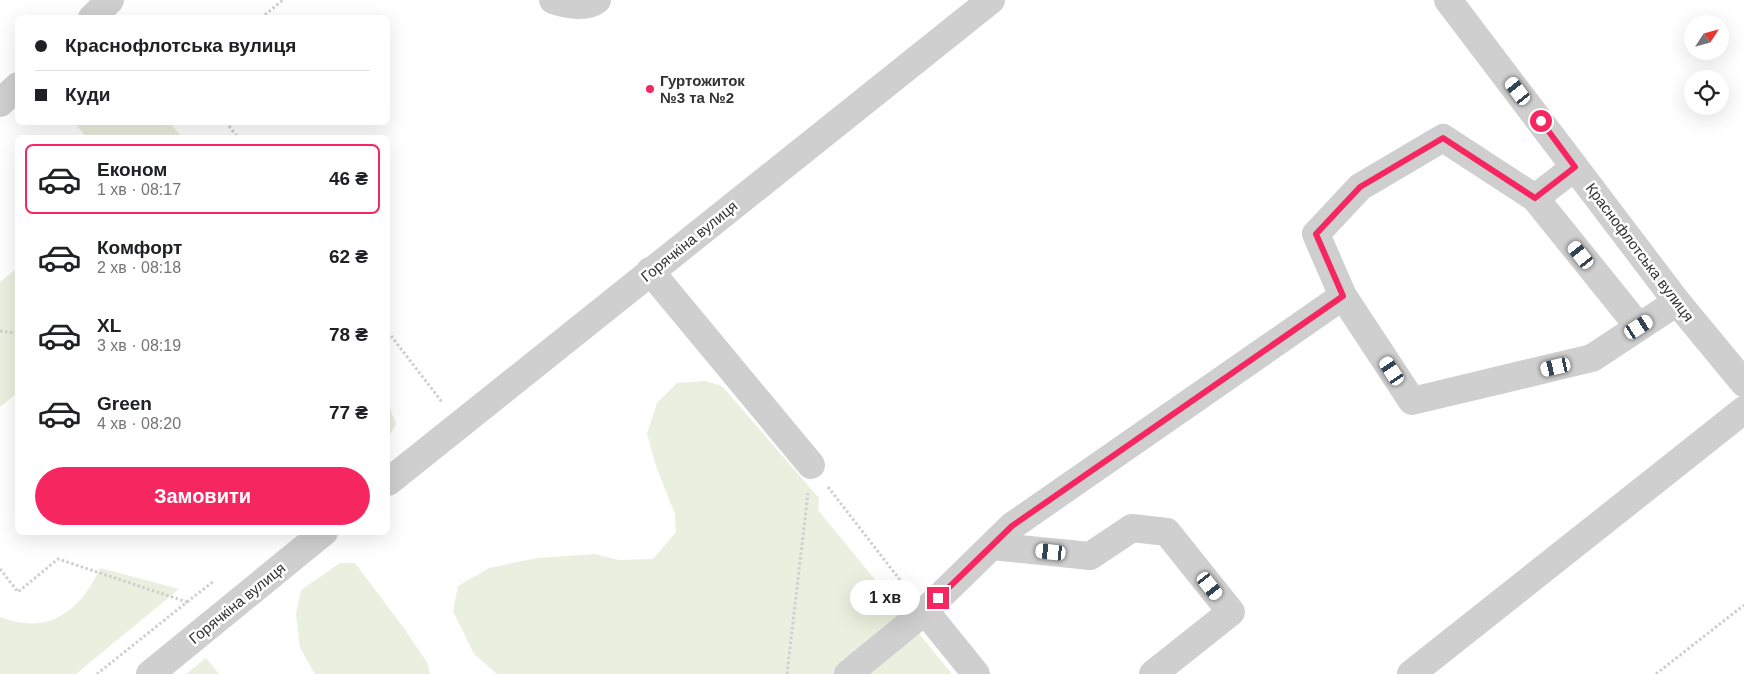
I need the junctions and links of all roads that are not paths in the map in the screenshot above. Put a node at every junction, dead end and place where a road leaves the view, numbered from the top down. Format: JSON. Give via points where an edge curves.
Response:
{"nodes":[{"id":1,"x":110,"y":0,"type":"edge"},
{"id":2,"x":553,"y":0,"type":"edge"},
{"id":3,"x":597,"y":0,"type":"edge"},
{"id":4,"x":991,"y":0,"type":"edge"},
{"id":5,"x":1448,"y":0,"type":"edge"},
{"id":6,"x":95,"y":15,"type":"edge"},
{"id":7,"x":15,"y":89,"type":"edge"},
{"id":8,"x":0,"y":102,"type":"edge"},
{"id":9,"x":1575,"y":167,"type":"junction"},
{"id":10,"x":1535,"y":198,"type":"junction"},
{"id":11,"x":650,"y":271,"type":"junction"},
{"id":12,"x":1343,"y":296,"type":"junction"},
{"id":13,"x":1677,"y":302,"type":"junction"},
{"id":14,"x":1639,"y":327,"type":"junction"},
{"id":15,"x":1744,"y":384,"type":"edge"},
{"id":16,"x":1744,"y":410,"type":"edge"},
{"id":17,"x":811,"y":465,"type":"road end"},
{"id":18,"x":390,"y":480,"type":"edge"},
{"id":19,"x":320,"y":535,"type":"edge"},
{"id":20,"x":992,"y":546,"type":"junction"},
{"id":21,"x":925,"y":611,"type":"junction"},
{"id":22,"x":150,"y":674,"type":"edge"},
{"id":23,"x":848,"y":674,"type":"edge"},
{"id":24,"x":976,"y":674,"type":"edge"},
{"id":25,"x":1153,"y":674,"type":"edge"},
{"id":26,"x":1411,"y":674,"type":"edge"}],
"edges":[{"from":1,"to":6,"type":"street"},
{"from":2,"to":3,"type":"street","via":[[580,5]]},
{"from":4,"to":11,"type":"street","name":"Горячкіна вулиця"},
{"from":5,"to":9,"type":"street","name":"Краснофлотська вулиця"},
{"from":7,"to":8,"type":"street"},
{"from":9,"to":10,"type":"street"},
{"from":9,"to":13,"type":"street","name":"Краснофлотська вулиця"},
{"from":10,"to":12,"type":"street","via":[[1443,138],[1360,187],[1316,234]]},
{"from":10,"to":14,"type":"street"},
{"from":11,"to":17,"type":"street"},
{"from":11,"to":18,"type":"street","name":"Горячкіна вулиця"},
{"from":12,"to":14,"type":"street","via":[[1412,401],[1592,358]]},
{"from":12,"to":20,"type":"street","via":[[1012,526]]},
{"from":13,"to":14,"type":"street"},
{"from":13,"to":15,"type":"street","name":"Краснофлотська вулиця"},
{"from":16,"to":26,"type":"street"},
{"from":19,"to":22,"type":"street","name":"Горячкіна вулиця"},
{"from":20,"to":21,"type":"street"},
{"from":20,"to":25,"type":"street","via":[[1090,556],[1132,528],[1167,532],[1231,612]]},
{"from":21,"to":23,"type":"street"},
{"from":21,"to":24,"type":"street"}]}
